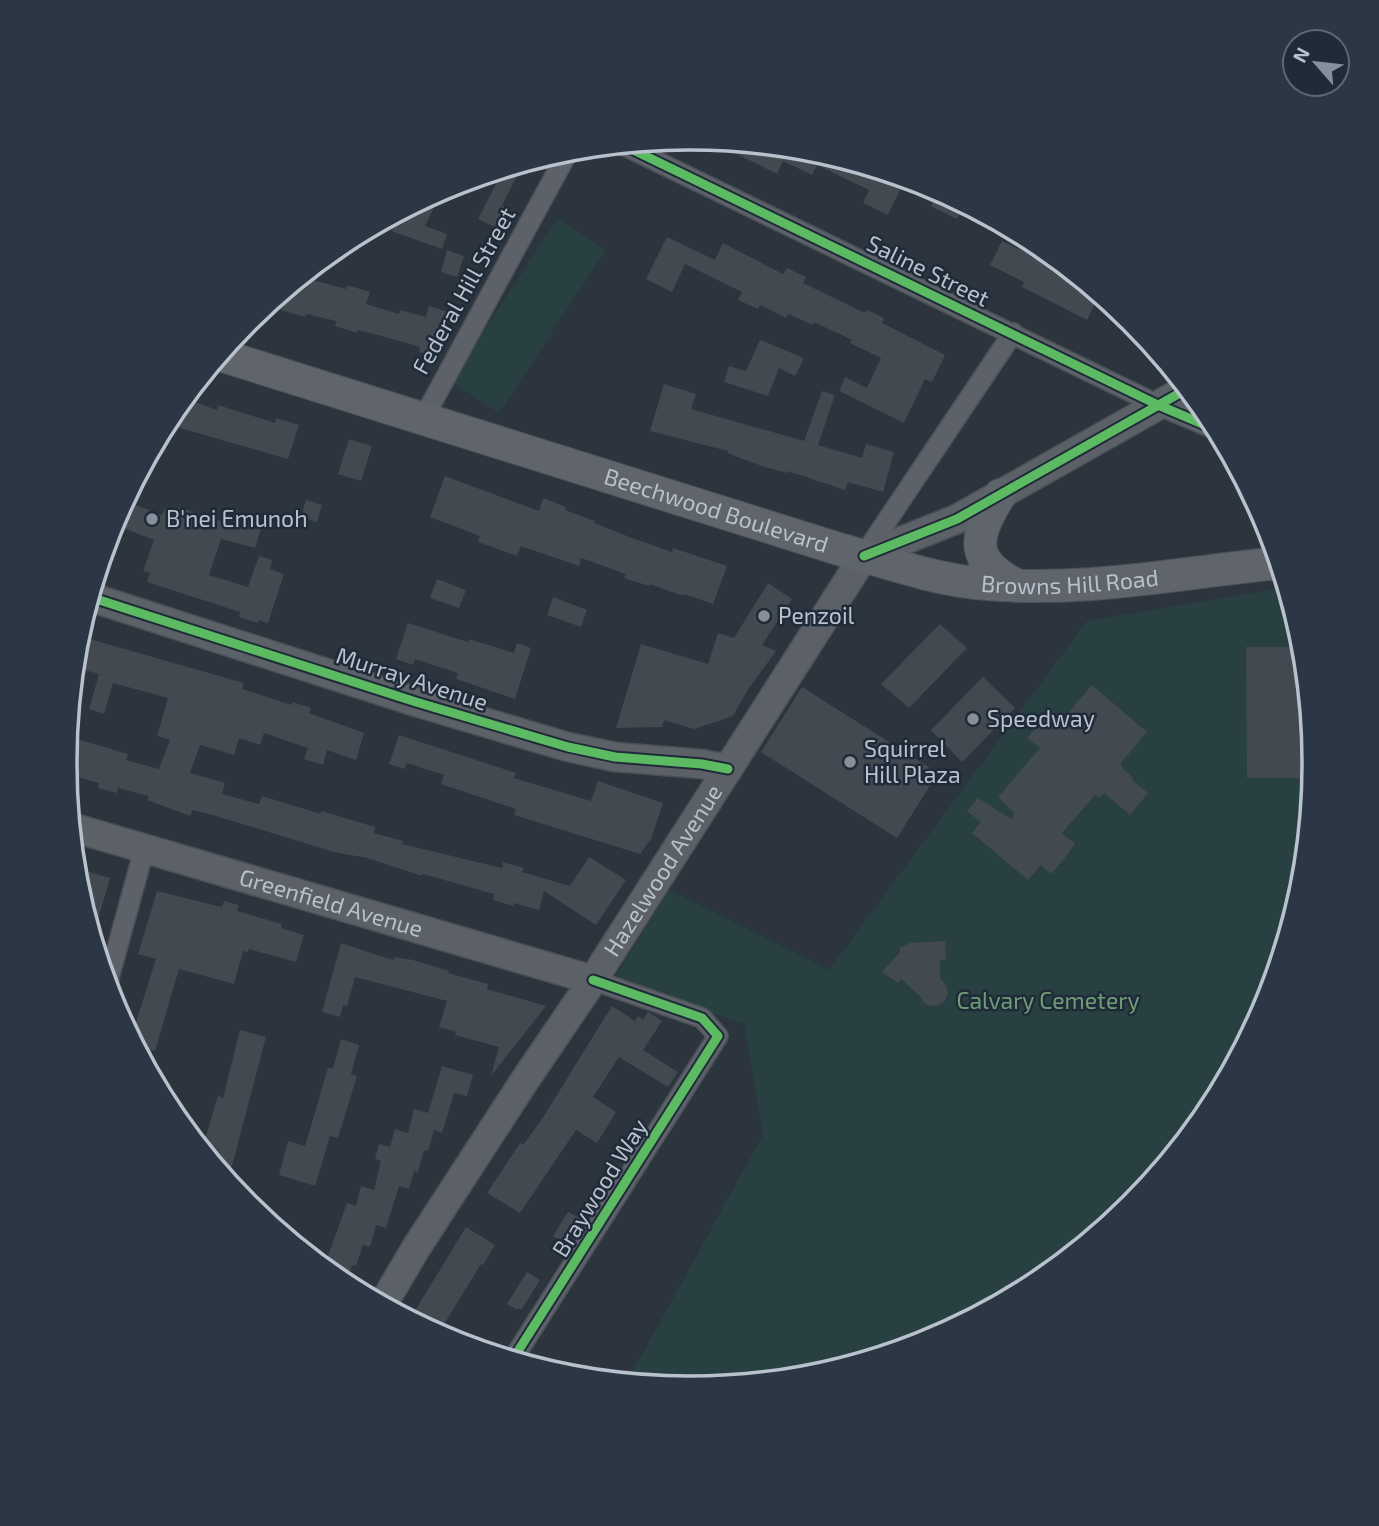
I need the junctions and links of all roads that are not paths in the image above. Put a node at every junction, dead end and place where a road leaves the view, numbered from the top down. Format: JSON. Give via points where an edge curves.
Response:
{"nodes":[{"id":1,"x":640,"y":153,"type":"edge"},
{"id":2,"x":561,"y":164,"type":"edge"},
{"id":3,"x":1013,"y":333,"type":"junction"},
{"id":4,"x":230,"y":358,"type":"edge"},
{"id":5,"x":1178,"y":394,"type":"edge"},
{"id":6,"x":1158,"y":405,"type":"junction"},
{"id":7,"x":423,"y":419,"type":"junction"},
{"id":8,"x":1198,"y":422,"type":"edge"},
{"id":9,"x":1000,"y":495,"type":"junction"},
{"id":10,"x":864,"y":556,"type":"junction"},
{"id":11,"x":1268,"y":564,"type":"edge"},
{"id":12,"x":1020,"y":586,"type":"junction"},
{"id":13,"x":99,"y":600,"type":"edge"},
{"id":14,"x":728,"y":769,"type":"junction"},
{"id":15,"x":81,"y":830,"type":"edge"},
{"id":16,"x":144,"y":850,"type":"junction"},
{"id":17,"x":112,"y":966,"type":"edge"},
{"id":18,"x":593,"y":980,"type":"junction"},
{"id":19,"x":388,"y":1296,"type":"edge"},
{"id":20,"x":518,"y":1351,"type":"edge"}],
"edges":[{"from":1,"to":3,"type":"street","name":"Saline Street"},
{"from":2,"to":7,"type":"street","name":"Federal Hill Street"},
{"from":3,"to":6,"type":"street","name":"Saline Street"},
{"from":3,"to":10,"type":"street","name":"Hazelwood Avenue"},
{"from":4,"to":7,"type":"main road","name":"Beechwood Boulevard"},
{"from":5,"to":6,"type":"main road"},
{"from":6,"to":8,"type":"street","name":"Saline Street"},
{"from":6,"to":9,"type":"main road"},
{"from":7,"to":10,"type":"main road","name":"Beechwood Boulevard"},
{"from":9,"to":10,"type":"main road","via":[[957,519]]},
{"from":9,"to":12,"type":"main road","via":[[983,522],[983,557],[996,574]]},
{"from":10,"to":12,"type":"main road","name":"Browns Hill Road","via":[[945,579]]},
{"from":10,"to":14,"type":"main road","name":"Hazelwood Avenue"},
{"from":11,"to":12,"type":"main road","name":"Browns Hill Road","via":[[1117,582]]},
{"from":13,"to":14,"type":"main road","name":"Murray Avenue","via":[[568,747],[615,757]]},
{"from":14,"to":18,"type":"main road","name":"Hazelwood Avenue"},
{"from":15,"to":16,"type":"main road","name":"Greenfield Avenue"},
{"from":16,"to":17,"type":"street"},
{"from":16,"to":18,"type":"main road","name":"Greenfield Avenue"},
{"from":18,"to":19,"type":"main road","name":"Hazelwood Avenue"},
{"from":18,"to":20,"type":"street","name":"Braywood Way","via":[[702,1018],[718,1036]]}]}
